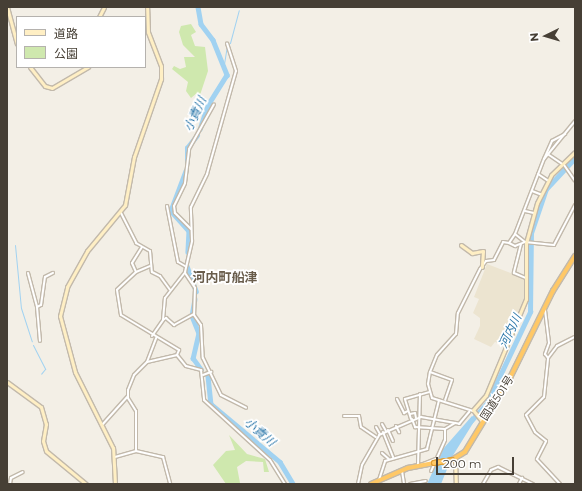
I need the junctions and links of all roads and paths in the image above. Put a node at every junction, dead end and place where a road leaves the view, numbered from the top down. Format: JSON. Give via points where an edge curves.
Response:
{"nodes":[{"id":1,"x":7,"y":7,"type":"edge"},
{"id":2,"x":104,"y":7,"type":"edge"},
{"id":3,"x":147,"y":7,"type":"edge"},
{"id":4,"x":100,"y":16,"type":"edge"},
{"id":5,"x":16,"y":40,"type":"edge"},
{"id":6,"x":227,"y":43,"type":"dead end"},
{"id":7,"x":31,"y":68,"type":"edge"},
{"id":8,"x":86,"y":68,"type":"edge"},
{"id":9,"x":214,"y":104,"type":"dead end"},
{"id":10,"x":575,"y":121,"type":"edge"},
{"id":11,"x":566,"y":134,"type":"junction"},
{"id":12,"x":575,"y":152,"type":"edge"},
{"id":13,"x":549,"y":155,"type":"junction"},
{"id":14,"x":544,"y":159,"type":"junction"},
{"id":15,"x":563,"y":164,"type":"junction"},
{"id":16,"x":538,"y":174,"type":"junction"},
{"id":17,"x":547,"y":180,"type":"junction"},
{"id":18,"x":575,"y":181,"type":"edge"},
{"id":19,"x":532,"y":191,"type":"junction"},
{"id":20,"x":540,"y":194,"type":"junction"},
{"id":21,"x":575,"y":205,"type":"edge"},
{"id":22,"x":167,"y":206,"type":"dead end"},
{"id":23,"x":525,"y":211,"type":"junction"},
{"id":24,"x":121,"y":213,"type":"junction"},
{"id":25,"x":174,"y":213,"type":"junction"},
{"id":26,"x":534,"y":213,"type":"junction"},
{"id":27,"x":170,"y":217,"type":"junction"},
{"id":28,"x":192,"y":232,"type":"junction"},
{"id":29,"x":515,"y":234,"type":"junction"},
{"id":30,"x":508,"y":243,"type":"junction"},
{"id":31,"x":527,"y":243,"type":"junction"},
{"id":32,"x":521,"y":244,"type":"junction"},
{"id":33,"x":461,"y":245,"type":"dead end"},
{"id":34,"x":142,"y":248,"type":"junction"},
{"id":35,"x":575,"y":256,"type":"edge"},
{"id":36,"x":150,"y":266,"type":"junction"},
{"id":37,"x":185,"y":266,"type":"junction"},
{"id":38,"x":482,"y":267,"type":"junction"},
{"id":39,"x":28,"y":272,"type":"dead end"},
{"id":40,"x":136,"y":272,"type":"junction"},
{"id":41,"x":53,"y":273,"type":"dead end"},
{"id":42,"x":185,"y":273,"type":"junction"},
{"id":43,"x":527,"y":279,"type":"junction"},
{"id":44,"x":170,"y":290,"type":"junction"},
{"id":45,"x":37,"y":307,"type":"junction"},
{"id":46,"x":544,"y":308,"type":"junction"},
{"id":47,"x":193,"y":314,"type":"junction"},
{"id":48,"x":163,"y":320,"type":"junction"},
{"id":49,"x":152,"y":336,"type":"junction"},
{"id":50,"x":575,"y":337,"type":"edge"},
{"id":51,"x":156,"y":338,"type":"junction"},
{"id":52,"x":40,"y":341,"type":"dead end"},
{"id":53,"x":177,"y":355,"type":"junction"},
{"id":54,"x":548,"y":358,"type":"junction"},
{"id":55,"x":147,"y":362,"type":"junction"},
{"id":56,"x":211,"y":372,"type":"junction"},
{"id":57,"x":430,"y":372,"type":"junction"},
{"id":58,"x":203,"y":375,"type":"junction"},
{"id":59,"x":7,"y":382,"type":"edge"},
{"id":60,"x":429,"y":392,"type":"junction"},
{"id":61,"x":420,"y":394,"type":"junction"},
{"id":62,"x":128,"y":395,"type":"junction"},
{"id":63,"x":397,"y":400,"type":"dead end"},
{"id":64,"x":439,"y":400,"type":"junction"},
{"id":65,"x":445,"y":400,"type":"junction"},
{"id":66,"x":246,"y":408,"type":"dead end"},
{"id":67,"x":408,"y":411,"type":"junction"},
{"id":68,"x":472,"y":412,"type":"junction"},
{"id":69,"x":410,"y":414,"type":"junction"},
{"id":70,"x":344,"y":416,"type":"dead end"},
{"id":71,"x":421,"y":417,"type":"junction"},
{"id":72,"x":416,"y":418,"type":"junction"},
{"id":73,"x":433,"y":418,"type":"junction"},
{"id":74,"x":411,"y":419,"type":"junction"},
{"id":75,"x":481,"y":420,"type":"junction"},
{"id":76,"x":455,"y":423,"type":"junction"},
{"id":77,"x":382,"y":424,"type":"dead end"},
{"id":78,"x":102,"y":425,"type":"junction"},
{"id":79,"x":396,"y":426,"type":"junction"},
{"id":80,"x":376,"y":427,"type":"dead end"},
{"id":81,"x":421,"y":428,"type":"junction"},
{"id":82,"x":430,"y":429,"type":"junction"},
{"id":83,"x":444,"y":429,"type":"junction"},
{"id":84,"x":386,"y":431,"type":"junction"},
{"id":85,"x":399,"y":432,"type":"dead end"},
{"id":86,"x":380,"y":434,"type":"junction"},
{"id":87,"x":376,"y":437,"type":"junction"},
{"id":88,"x":393,"y":441,"type":"dead end"},
{"id":89,"x":419,"y":449,"type":"junction"},
{"id":90,"x":136,"y":451,"type":"junction"},
{"id":91,"x":382,"y":453,"type":"dead end"},
{"id":92,"x":115,"y":456,"type":"junction"},
{"id":93,"x":393,"y":457,"type":"junction"},
{"id":94,"x":389,"y":459,"type":"junction"},
{"id":95,"x":454,"y":460,"type":"junction"},
{"id":96,"x":436,"y":461,"type":"junction"},
{"id":97,"x":420,"y":465,"type":"junction"},
{"id":98,"x":401,"y":470,"type":"junction"},
{"id":99,"x":431,"y":471,"type":"dead end"},
{"id":100,"x":23,"y":472,"type":"dead end"},
{"id":101,"x":522,"y":478,"type":"junction"},
{"id":102,"x":379,"y":481,"type":"junction"},
{"id":103,"x":10,"y":484,"type":"edge"},
{"id":104,"x":86,"y":484,"type":"edge"},
{"id":105,"x":115,"y":484,"type":"edge"},
{"id":106,"x":170,"y":484,"type":"edge"},
{"id":107,"x":286,"y":484,"type":"edge"},
{"id":108,"x":358,"y":484,"type":"edge"},
{"id":109,"x":371,"y":484,"type":"edge"},
{"id":110,"x":404,"y":484,"type":"edge"},
{"id":111,"x":410,"y":484,"type":"edge"},
{"id":112,"x":425,"y":484,"type":"edge"},
{"id":113,"x":456,"y":484,"type":"edge"},
{"id":114,"x":483,"y":484,"type":"edge"},
{"id":115,"x":518,"y":484,"type":"edge"},
{"id":116,"x":533,"y":484,"type":"edge"},
{"id":117,"x":560,"y":484,"type":"edge"}],
"edges":[{"from":1,"to":5,"type":"street"},
{"from":2,"to":4,"type":"street"},
{"from":3,"to":24,"type":"street","via":[[148,32],[161,66],[161,79],[136,151]]},
{"from":6,"to":28,"type":"street","via":[[236,71],[207,174],[191,207]]},
{"from":7,"to":8,"type":"street","via":[[44,86],[52,88]]},
{"from":9,"to":25,"type":"street","via":[[189,150],[185,183],[175,202]]},
{"from":10,"to":11,"type":"street"},
{"from":11,"to":13,"type":"street"},
{"from":11,"to":14,"type":"street","via":[[552,141]]},
{"from":12,"to":15,"type":"street"},
{"from":13,"to":14,"type":"street"},
{"from":13,"to":15,"type":"street"},
{"from":14,"to":16,"type":"street"},
{"from":15,"to":17,"type":"street"},
{"from":15,"to":18,"type":"street"},
{"from":16,"to":17,"type":"street"},
{"from":16,"to":19,"type":"street"},
{"from":17,"to":20,"type":"street"},
{"from":19,"to":20,"type":"street"},
{"from":19,"to":23,"type":"street"},
{"from":20,"to":26,"type":"street"},
{"from":21,"to":31,"type":"street","via":[[554,245]]},
{"from":22,"to":27,"type":"street"},
{"from":23,"to":26,"type":"street"},
{"from":23,"to":29,"type":"street"},
{"from":24,"to":34,"type":"street","via":[[136,243]]},
{"from":24,"to":78,"type":"street","via":[[87,251],[67,287],[60,310],[62,331],[75,373]]},
{"from":25,"to":27,"type":"street"},
{"from":25,"to":28,"type":"street"},
{"from":26,"to":31,"type":"street"},
{"from":27,"to":37,"type":"street","via":[[178,262]]},
{"from":28,"to":37,"type":"street"},
{"from":29,"to":30,"type":"street"},
{"from":29,"to":31,"type":"street"},
{"from":30,"to":32,"type":"street"},
{"from":30,"to":38,"type":"street","via":[[504,242],[494,260],[486,261]]},
{"from":31,"to":32,"type":"street"},
{"from":31,"to":43,"type":"street"},
{"from":32,"to":43,"type":"street","via":[[514,273]]},
{"from":33,"to":38,"type":"street","via":[[472,253],[483,251]]},
{"from":34,"to":36,"type":"street","via":[[150,251]]},
{"from":34,"to":40,"type":"street","via":[[132,263]]},
{"from":35,"to":46,"type":"highway","name":"国道501号"},
{"from":36,"to":40,"type":"street"},
{"from":36,"to":44,"type":"street"},
{"from":37,"to":42,"type":"street"},
{"from":38,"to":57,"type":"street","via":[[458,313],[456,334],[437,355]]},
{"from":39,"to":45,"type":"street"},
{"from":40,"to":49,"type":"street","via":[[117,290],[121,315]]},
{"from":41,"to":45,"type":"street","via":[[45,276],[41,305]]},
{"from":42,"to":44,"type":"street"},
{"from":42,"to":47,"type":"street","via":[[195,288]]},
{"from":43,"to":68,"type":"street","via":[[526,299],[515,330],[483,400]]},
{"from":44,"to":48,"type":"street","via":[[161,312]]},
{"from":45,"to":52,"type":"street"},
{"from":46,"to":54,"type":"street","via":[[549,341],[545,354]]},
{"from":46,"to":75,"type":"highway","name":"国道501号","via":[[516,367]]},
{"from":47,"to":48,"type":"street","via":[[174,325],[166,318]]},
{"from":47,"to":56,"type":"street","via":[[201,325],[201,353]]},
{"from":48,"to":49,"type":"street"},
{"from":49,"to":51,"type":"street"},
{"from":50,"to":54,"type":"street","via":[[557,346]]},
{"from":51,"to":53,"type":"street","via":[[178,350]]},
{"from":51,"to":55,"type":"street"},
{"from":53,"to":55,"type":"street"},
{"from":53,"to":58,"type":"street","via":[[186,366],[201,370]]},
{"from":54,"to":117,"type":"street","via":[[544,397],[526,417],[546,441],[537,458]]},
{"from":55,"to":62,"type":"street","via":[[134,375]]},
{"from":56,"to":58,"type":"street"},
{"from":56,"to":66,"type":"street","via":[[221,395]]},
{"from":57,"to":60,"type":"street"},
{"from":57,"to":65,"type":"street","via":[[452,380]]},
{"from":58,"to":107,"type":"street","via":[[204,400],[270,460]]},
{"from":59,"to":104,"type":"street","via":[[41,407],[46,424],[43,441],[46,451]]},
{"from":60,"to":61,"type":"street"},
{"from":60,"to":64,"type":"street","via":[[432,398]]},
{"from":61,"to":67,"type":"street","via":[[405,399]]},
{"from":61,"to":71,"type":"street"},
{"from":62,"to":78,"type":"street"},
{"from":62,"to":90,"type":"street","via":[[136,411]]},
{"from":63,"to":67,"type":"street","via":[[404,413]]},
{"from":64,"to":65,"type":"street"},
{"from":64,"to":73,"type":"street"},
{"from":65,"to":68,"type":"street"},
{"from":67,"to":69,"type":"street"},
{"from":68,"to":75,"type":"street"},
{"from":68,"to":76,"type":"street","via":[[459,424]]},
{"from":69,"to":72,"type":"street","via":[[415,413]]},
{"from":69,"to":74,"type":"street"},
{"from":70,"to":87,"type":"street","via":[[359,416],[361,427]]},
{"from":71,"to":72,"type":"street"},
{"from":71,"to":73,"type":"street"},
{"from":71,"to":81,"type":"street"},
{"from":72,"to":74,"type":"street"},
{"from":73,"to":76,"type":"street"},
{"from":73,"to":82,"type":"street"},
{"from":74,"to":79,"type":"street"},
{"from":74,"to":81,"type":"street","via":[[416,427]]},
{"from":75,"to":95,"type":"highway","name":"国道501号","via":[[464,452]]},
{"from":76,"to":83,"type":"street"},
{"from":77,"to":84,"type":"street"},
{"from":78,"to":92,"type":"street"},
{"from":79,"to":84,"type":"street"},
{"from":79,"to":85,"type":"street"},
{"from":80,"to":86,"type":"street"},
{"from":81,"to":82,"type":"street"},
{"from":81,"to":89,"type":"street"},
{"from":82,"to":83,"type":"street"},
{"from":82,"to":89,"type":"street","via":[[427,448]]},
{"from":83,"to":96,"type":"street","via":[[446,440]]},
{"from":84,"to":86,"type":"street"},
{"from":84,"to":88,"type":"street"},
{"from":84,"to":93,"type":"street"},
{"from":86,"to":87,"type":"street"},
{"from":87,"to":108,"type":"street","via":[[362,465]]},
{"from":89,"to":93,"type":"street"},
{"from":89,"to":97,"type":"street"},
{"from":90,"to":92,"type":"street"},
{"from":90,"to":106,"type":"street","via":[[166,459]]},
{"from":91,"to":94,"type":"street"},
{"from":92,"to":105,"type":"street"},
{"from":93,"to":94,"type":"street"},
{"from":94,"to":102,"type":"street","via":[[384,462]]},
{"from":95,"to":96,"type":"highway","bridge":true},
{"from":95,"to":113,"type":"street"},
{"from":96,"to":97,"type":"highway"},
{"from":96,"to":99,"type":"street"},
{"from":97,"to":98,"type":"highway"},
{"from":98,"to":102,"type":"highway"},
{"from":98,"to":110,"type":"street"},
{"from":100,"to":103,"type":"street","via":[[11,478]]},
{"from":101,"to":114,"type":"street","via":[[494,468]]},
{"from":101,"to":115,"type":"street"},
{"from":101,"to":116,"type":"street"},
{"from":102,"to":109,"type":"highway"},
{"from":111,"to":112,"type":"street","via":[[426,481]]}]}
